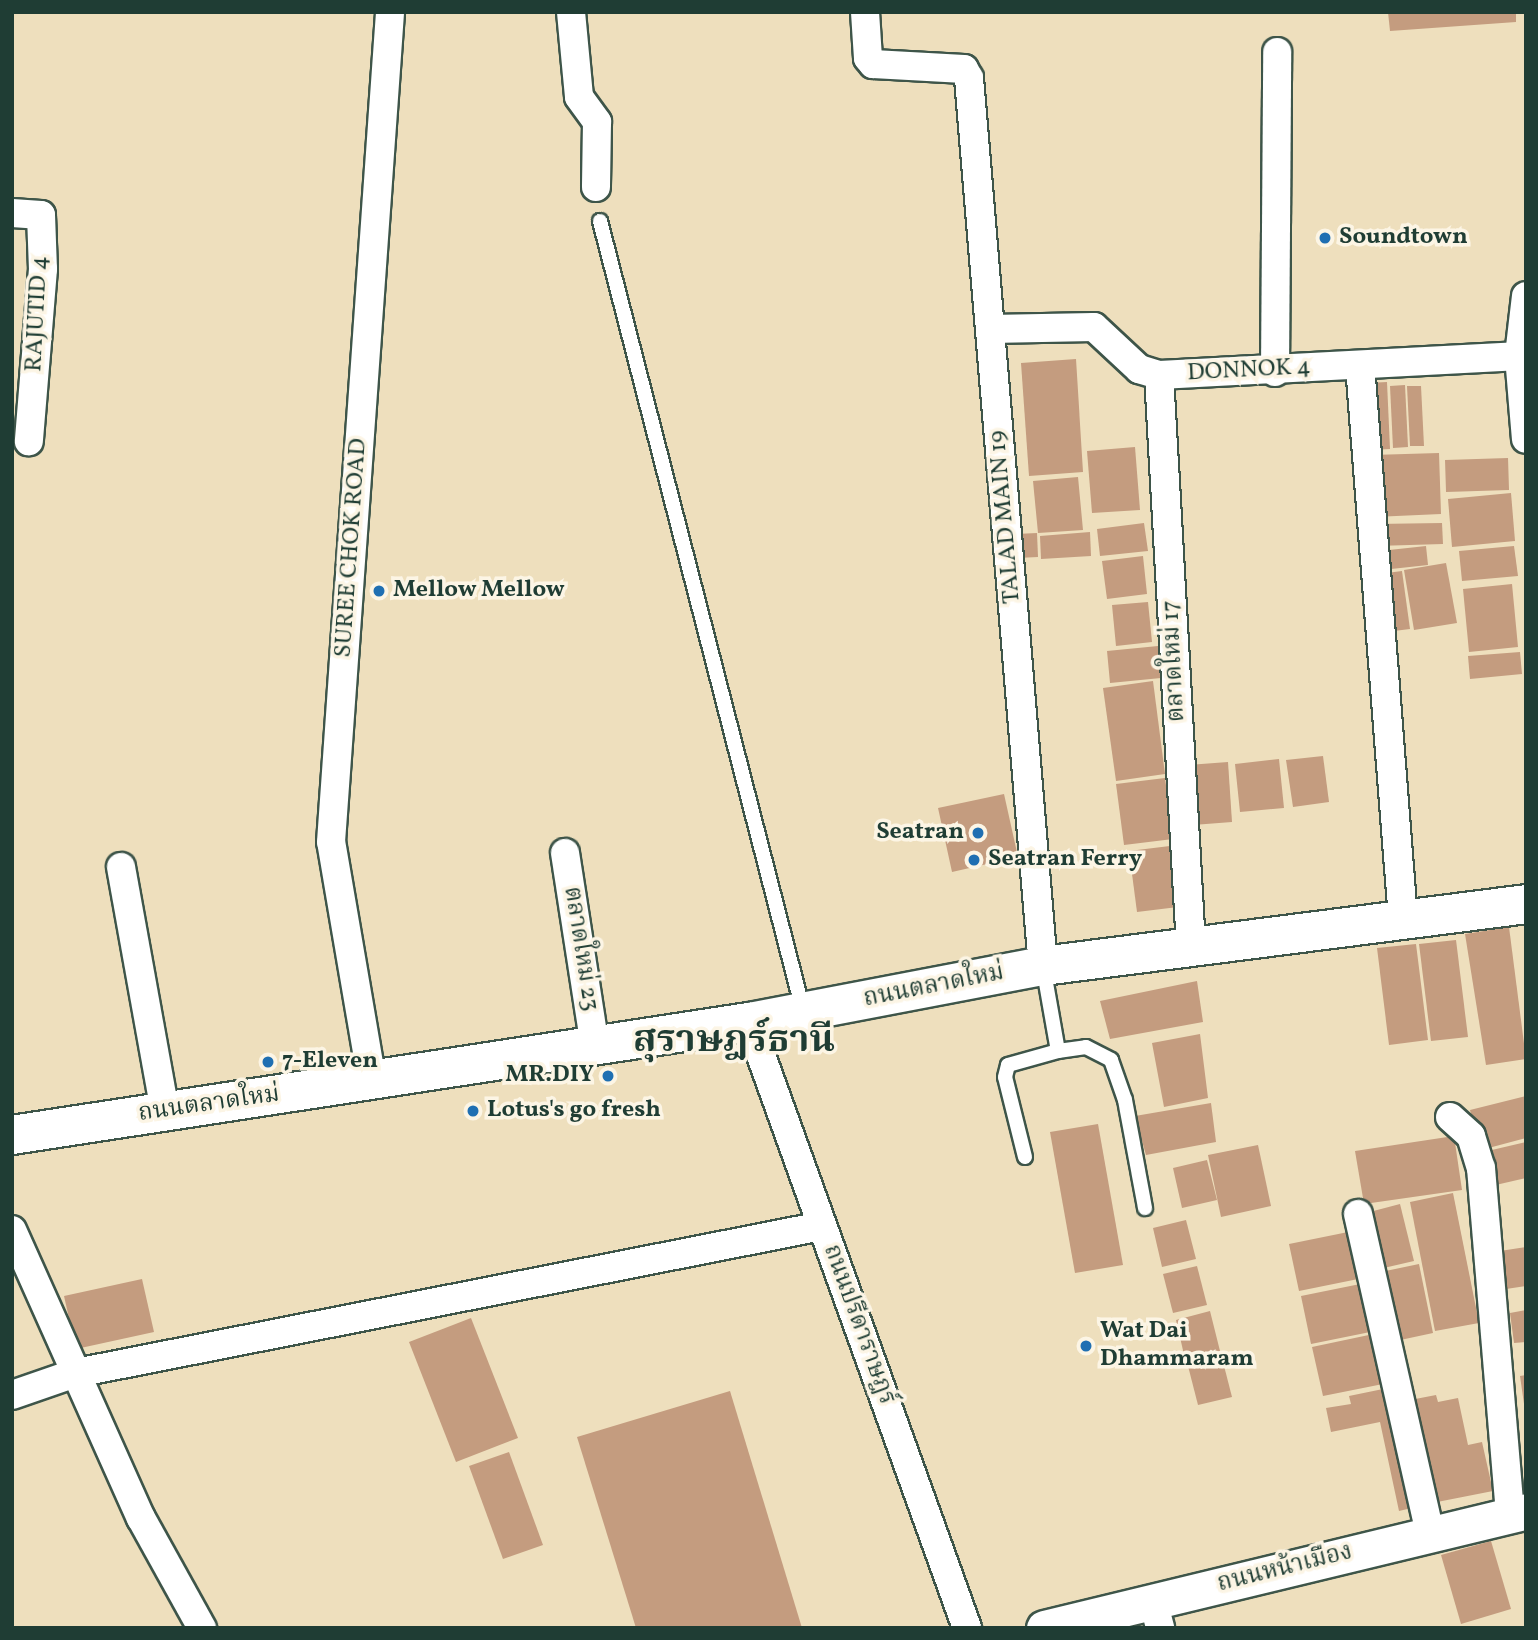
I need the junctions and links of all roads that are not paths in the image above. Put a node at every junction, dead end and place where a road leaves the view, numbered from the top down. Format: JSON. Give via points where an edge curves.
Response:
{"nodes":[{"id":1,"x":390,"y":12,"type":"edge"},
{"id":2,"x":571,"y":12,"type":"edge"},
{"id":3,"x":865,"y":12,"type":"edge"},
{"id":4,"x":1277,"y":52,"type":"dead end"},
{"id":5,"x":596,"y":187,"type":"dead end"},
{"id":6,"x":12,"y":213,"type":"edge"},
{"id":7,"x":600,"y":221,"type":"dead end"},
{"id":8,"x":1526,"y":296,"type":"edge"},
{"id":9,"x":990,"y":329,"type":"junction"},
{"id":10,"x":1522,"y":356,"type":"edge"},
{"id":11,"x":1360,"y":365,"type":"junction"},
{"id":12,"x":1275,"y":372,"type":"junction"},
{"id":13,"x":1159,"y":375,"type":"junction"},
{"id":14,"x":1526,"y":439,"type":"edge"},
{"id":15,"x":29,"y":441,"type":"dead end"},
{"id":16,"x":565,"y":853,"type":"dead end"},
{"id":17,"x":121,"y":867,"type":"dead end"},
{"id":18,"x":1526,"y":904,"type":"edge"},
{"id":19,"x":1403,"y":919,"type":"junction"},
{"id":20,"x":1191,"y":947,"type":"junction"},
{"id":21,"x":1043,"y":967,"type":"junction"},
{"id":22,"x":803,"y":1011,"type":"junction"},
{"id":23,"x":749,"y":1021,"type":"junction"},
{"id":24,"x":595,"y":1046,"type":"junction"},
{"id":25,"x":1058,"y":1051,"type":"junction"},
{"id":26,"x":372,"y":1081,"type":"junction"},
{"id":27,"x":165,"y":1112,"type":"junction"},
{"id":28,"x":1450,"y":1117,"type":"dead end"},
{"id":29,"x":12,"y":1135,"type":"edge"},
{"id":30,"x":1025,"y":1157,"type":"dead end"},
{"id":31,"x":1145,"y":1208,"type":"dead end"},
{"id":32,"x":1358,"y":1214,"type":"dead end"},
{"id":33,"x":822,"y":1226,"type":"junction"},
{"id":34,"x":12,"y":1230,"type":"edge"},
{"id":35,"x":76,"y":1373,"type":"junction"},
{"id":36,"x":12,"y":1395,"type":"edge"},
{"id":37,"x":1518,"y":1513,"type":"edge"},
{"id":38,"x":1430,"y":1533,"type":"junction"},
{"id":39,"x":1156,"y":1614,"type":"edge"},
{"id":40,"x":202,"y":1628,"type":"edge"},
{"id":41,"x":967,"y":1628,"type":"edge"},
{"id":42,"x":1044,"y":1628,"type":"edge"}],
"edges":[{"from":1,"to":26,"type":"street","name":"SUREE CHOK ROAD","via":[[331,842]]},
{"from":2,"to":5,"type":"street","via":[[579,97],[597,122]]},
{"from":3,"to":9,"type":"street","name":"TALAD MAIN 19","via":[[868,58],[873,65],[964,69],[969,78]]},
{"from":4,"to":12,"type":"street"},
{"from":6,"to":15,"type":"street","name":"RAJUTID 4","via":[[41,215],[43,269]]},
{"from":7,"to":22,"type":"lane"},
{"from":8,"to":10,"type":"street"},
{"from":9,"to":13,"type":"street","name":"DONNOK 4","via":[[1094,327],[1139,369]]},
{"from":9,"to":21,"type":"street","name":"TALAD MAIN 19"},
{"from":10,"to":11,"type":"street","name":"DONNOK 4"},
{"from":10,"to":14,"type":"street"},
{"from":11,"to":12,"type":"street","name":"DONNOK 4"},
{"from":11,"to":19,"type":"street"},
{"from":12,"to":13,"type":"street","name":"DONNOK 4"},
{"from":13,"to":20,"type":"street","name":"ตลาดใหม่ 17"},
{"from":16,"to":24,"type":"street","name":"ตลาดใหม่ 23"},
{"from":17,"to":27,"type":"street"},
{"from":18,"to":19,"type":"main road","name":"ถนนตลาดใหม่"},
{"from":19,"to":20,"type":"main road","name":"ถนนตลาดใหม่"},
{"from":20,"to":21,"type":"main road","name":"ถนนตลาดใหม่"},
{"from":21,"to":22,"type":"main road","name":"ถนนตลาดใหม่"},
{"from":21,"to":25,"type":"lane"},
{"from":22,"to":23,"type":"main road","name":"ถนนตลาดใหม่"},
{"from":23,"to":24,"type":"main road","name":"ถนนตลาดใหม่"},
{"from":23,"to":33,"type":"street","name":"ถนนปรีดาราษฎร์"},
{"from":24,"to":26,"type":"main road","name":"ถนนตลาดใหม่"},
{"from":25,"to":30,"type":"lane","via":[[1008,1065],[1004,1077]]},
{"from":25,"to":31,"type":"lane","via":[[1086,1047],[1111,1060],[1125,1100]]},
{"from":26,"to":27,"type":"main road","name":"ถนนตลาดใหม่"},
{"from":27,"to":29,"type":"main road","name":"ถนนตลาดใหม่"},
{"from":28,"to":37,"type":"street","via":[[1471,1136],[1481,1168]]},
{"from":32,"to":38,"type":"street"},
{"from":33,"to":35,"type":"street"},
{"from":33,"to":41,"type":"street","name":"ถนนปรีดาราษฎร์"},
{"from":34,"to":35,"type":"street"},
{"from":35,"to":36,"type":"street"},
{"from":35,"to":40,"type":"street","via":[[141,1518]]},
{"from":37,"to":38,"type":"street","name":"ถนนหน้าเมือง"},
{"from":38,"to":39,"type":"street","name":"ถนนหน้าเมือง"},
{"from":39,"to":42,"type":"street","name":"ถนนหน้าเมือง"}]}
